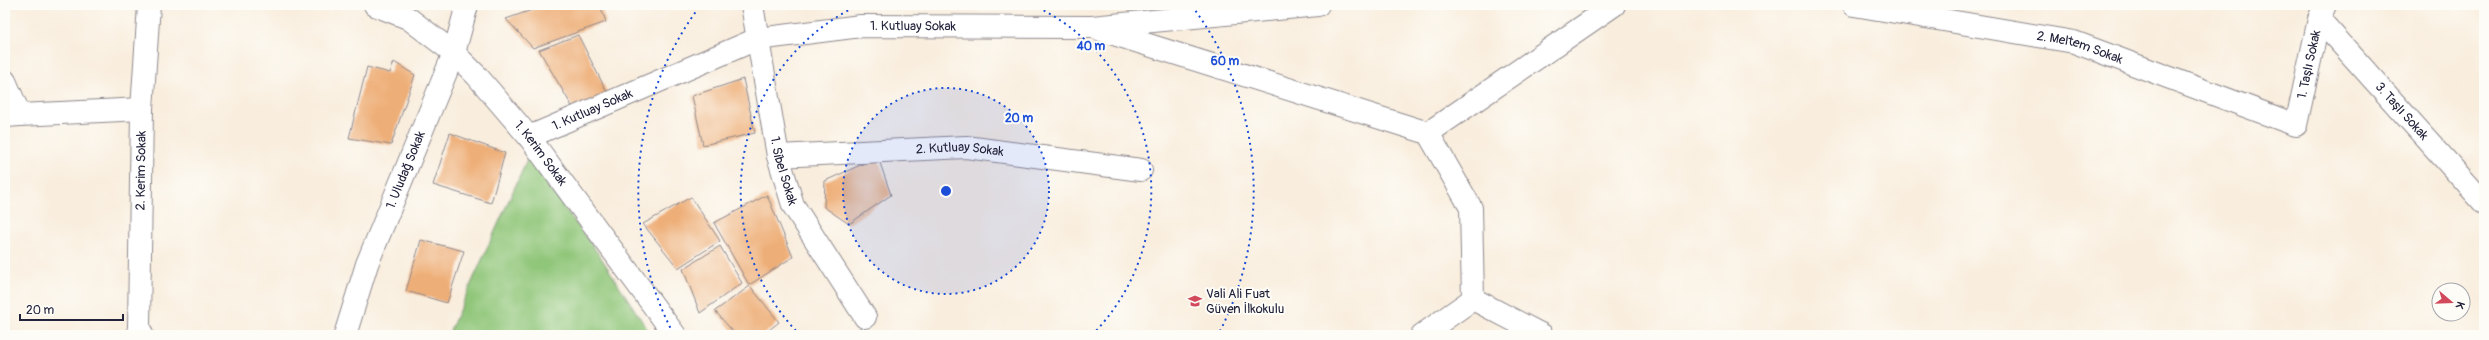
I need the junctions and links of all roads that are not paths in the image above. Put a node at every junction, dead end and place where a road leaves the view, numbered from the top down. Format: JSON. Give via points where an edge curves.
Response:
{"nodes":[{"id":1,"x":149,"y":5,"type":"edge"},
{"id":2,"x":375,"y":5,"type":"edge"},
{"id":3,"x":467,"y":5,"type":"edge"},
{"id":4,"x":752,"y":5,"type":"edge"},
{"id":5,"x":1318,"y":5,"type":"edge"},
{"id":6,"x":1614,"y":5,"type":"edge"},
{"id":7,"x":1854,"y":5,"type":"edge"},
{"id":8,"x":2322,"y":12,"type":"edge"},
{"id":9,"x":1092,"y":27,"type":"junction"},
{"id":10,"x":757,"y":39,"type":"junction"},
{"id":11,"x":454,"y":53,"type":"junction"},
{"id":12,"x":5,"y":81,"type":"edge"},
{"id":13,"x":142,"y":109,"type":"junction"},
{"id":14,"x":12,"y":116,"type":"edge"},
{"id":15,"x":2296,"y":125,"type":"joint"},
{"id":16,"x":1428,"y":132,"type":"junction"},
{"id":17,"x":529,"y":137,"type":"junction"},
{"id":18,"x":778,"y":156,"type":"junction"},
{"id":19,"x":1141,"y":170,"type":"dead end"},
{"id":20,"x":2484,"y":203,"type":"edge"},
{"id":21,"x":1473,"y":299,"type":"junction"},
{"id":22,"x":865,"y":317,"type":"dead end"},
{"id":23,"x":142,"y":335,"type":"edge"},
{"id":24,"x":346,"y":335,"type":"edge"},
{"id":25,"x":675,"y":335,"type":"edge"},
{"id":26,"x":1422,"y":335,"type":"edge"},
{"id":27,"x":1542,"y":335,"type":"edge"}],
"edges":[{"from":1,"to":13,"type":"street","name":"2. Kerim Sokak"},
{"from":2,"to":11,"type":"street","name":"1. Kerim Sokak","via":[[408,18]]},
{"from":3,"to":11,"type":"street","name":"1. Uludağ Sokak"},
{"from":4,"to":10,"type":"street","name":"1. Sibel Sokak"},
{"from":5,"to":9,"type":"street","name":"1. Kutluay Sokak"},
{"from":6,"to":16,"type":"street"},
{"from":7,"to":15,"type":"street","name":"2. Meltem Sokak","via":[[2074,42]]},
{"from":8,"to":15,"type":"street","name":"1. Taşlı Sokak"},
{"from":8,"to":20,"type":"street","name":"3. Taşlı Sokak"},
{"from":9,"to":10,"type":"street","name":"1. Kutluay Sokak","via":[[861,26]]},
{"from":9,"to":16,"type":"street"},
{"from":10,"to":17,"type":"street","name":"1. Kutluay Sokak"},
{"from":10,"to":18,"type":"street","name":"1. Sibel Sokak"},
{"from":11,"to":17,"type":"street","name":"1. Kerim Sokak"},
{"from":11,"to":24,"type":"street","name":"1. Uludağ Sokak","via":[[367,264]]},
{"from":12,"to":14,"type":"street"},
{"from":13,"to":14,"type":"street"},
{"from":13,"to":23,"type":"street","name":"2. Kerim Sokak","via":[[139,327]]},
{"from":16,"to":21,"type":"street","via":[[1471,208]]},
{"from":17,"to":25,"type":"street","name":"1. Kerim Sokak"},
{"from":18,"to":19,"type":"street","name":"2. Kutluay Sokak","via":[[966,147]]},
{"from":18,"to":22,"type":"street","name":"1. Sibel Sokak","via":[[793,205]]},
{"from":21,"to":26,"type":"street"},
{"from":21,"to":27,"type":"street"}]}
